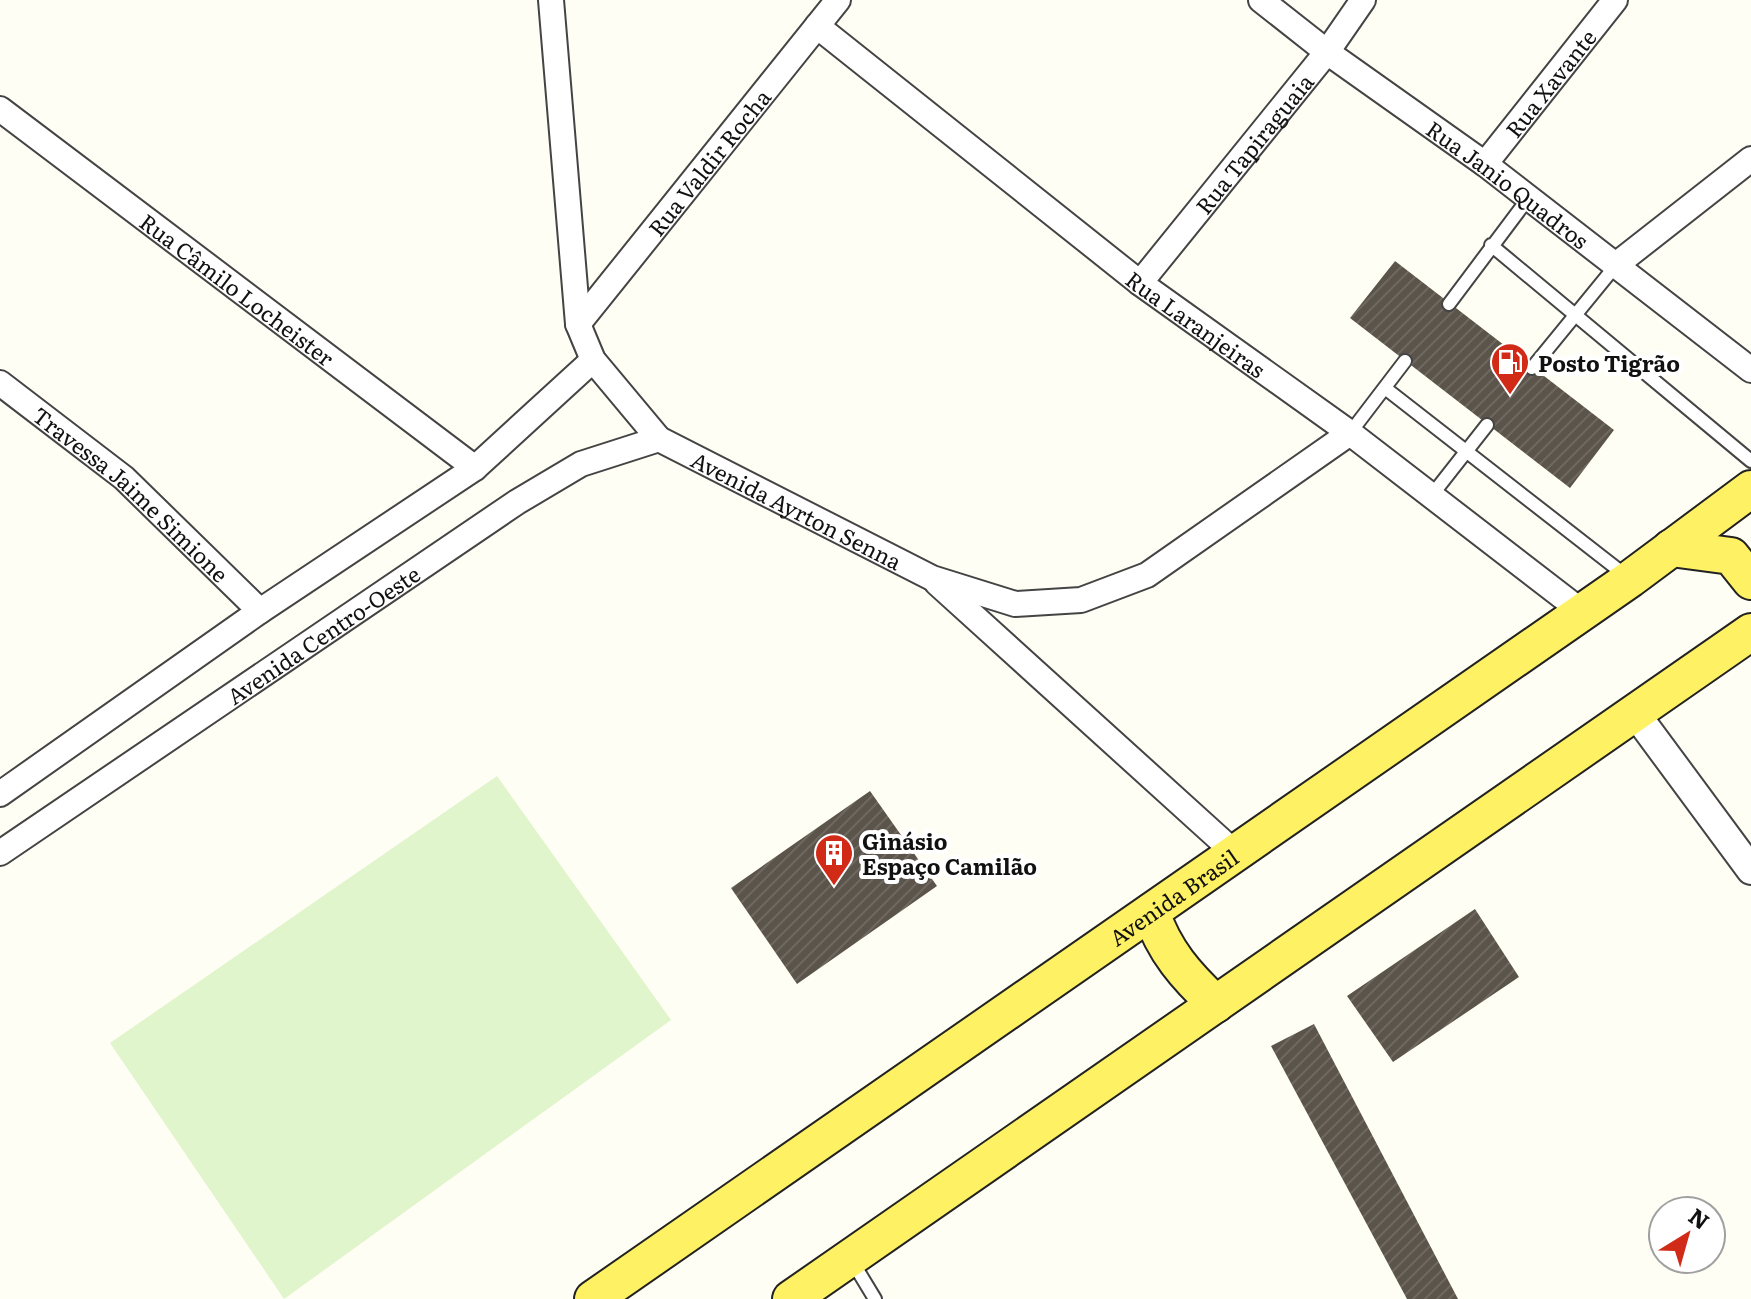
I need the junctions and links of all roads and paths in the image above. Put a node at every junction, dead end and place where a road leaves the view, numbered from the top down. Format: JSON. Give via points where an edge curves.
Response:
{"nodes":[{"id":1,"x":551,"y":0,"type":"edge"},
{"id":2,"x":838,"y":0,"type":"edge"},
{"id":3,"x":1261,"y":0,"type":"edge"},
{"id":4,"x":1363,"y":0,"type":"edge"},
{"id":5,"x":1615,"y":0,"type":"edge"},
{"id":6,"x":817,"y":26,"type":"junction"},
{"id":7,"x":1327,"y":52,"type":"junction"},
{"id":8,"x":0,"y":109,"type":"edge"},
{"id":9,"x":1751,"y":159,"type":"edge"},
{"id":10,"x":1485,"y":164,"type":"junction"},
{"id":11,"x":1527,"y":200,"type":"junction"},
{"id":12,"x":1491,"y":245,"type":"junction"},
{"id":13,"x":1617,"y":264,"type":"junction"},
{"id":14,"x":1140,"y":283,"type":"junction"},
{"id":15,"x":1449,"y":304,"type":"dead end"},
{"id":16,"x":1576,"y":315,"type":"junction"},
{"id":17,"x":578,"y":324,"type":"junction"},
{"id":18,"x":593,"y":360,"type":"junction"},
{"id":19,"x":1405,"y":361,"type":"dead end"},
{"id":20,"x":1532,"y":368,"type":"dead end"},
{"id":21,"x":1751,"y":370,"type":"edge"},
{"id":22,"x":0,"y":383,"type":"edge"},
{"id":23,"x":1385,"y":388,"type":"junction"},
{"id":24,"x":1487,"y":425,"type":"dead end"},
{"id":25,"x":1350,"y":433,"type":"junction"},
{"id":26,"x":659,"y":439,"type":"junction"},
{"id":27,"x":1467,"y":451,"type":"junction"},
{"id":28,"x":1751,"y":461,"type":"edge"},
{"id":29,"x":475,"y":468,"type":"junction"},
{"id":30,"x":1751,"y":489,"type":"edge"},
{"id":31,"x":1432,"y":495,"type":"junction"},
{"id":32,"x":1671,"y":548,"type":"junction"},
{"id":33,"x":932,"y":578,"type":"junction"},
{"id":34,"x":1630,"y":579,"type":"junction"},
{"id":35,"x":1751,"y":581,"type":"edge"},
{"id":36,"x":260,"y":611,"type":"junction"},
{"id":37,"x":1581,"y":611,"type":"junction"},
{"id":38,"x":1749,"y":626,"type":"edge"},
{"id":39,"x":1635,"y":713,"type":"junction"},
{"id":40,"x":0,"y":794,"type":"edge"},
{"id":41,"x":6,"y":840,"type":"edge"},
{"id":42,"x":1235,"y":853,"type":"junction"},
{"id":43,"x":1751,"y":870,"type":"edge"},
{"id":44,"x":1151,"y":912,"type":"junction"},
{"id":45,"x":1216,"y":1004,"type":"junction"},
{"id":46,"x":850,"y":1258,"type":"junction"},
{"id":47,"x":593,"y":1299,"type":"edge"},
{"id":48,"x":791,"y":1299,"type":"edge"},
{"id":49,"x":875,"y":1299,"type":"edge"}],
"edges":[{"from":1,"to":17,"type":"street","name":"Avenida Ayrton Senna"},
{"from":2,"to":6,"type":"street","name":"Rua Valdir Rocha"},
{"from":3,"to":7,"type":"street","name":"Rua Janio Quadros"},
{"from":4,"to":7,"type":"street","name":"Rua Tapiraguaia"},
{"from":5,"to":10,"type":"street","name":"Rua Xavante"},
{"from":6,"to":14,"type":"street","name":"Rua Laranjeiras"},
{"from":6,"to":17,"type":"street","name":"Rua Valdir Rocha"},
{"from":7,"to":10,"type":"street","name":"Rua Janio Quadros"},
{"from":7,"to":14,"type":"street","name":"Rua Tapiraguaia"},
{"from":8,"to":29,"type":"street","name":"Rua Câmilo Locheister"},
{"from":9,"to":13,"type":"street"},
{"from":10,"to":11,"type":"street","name":"Rua Janio Quadros"},
{"from":11,"to":12,"type":"lane"},
{"from":11,"to":13,"type":"street","name":"Rua Janio Quadros"},
{"from":12,"to":15,"type":"lane"},
{"from":12,"to":16,"type":"lane"},
{"from":13,"to":16,"type":"lane"},
{"from":13,"to":21,"type":"street","name":"Rua Janio Quadros"},
{"from":14,"to":25,"type":"street","name":"Rua Laranjeiras"},
{"from":16,"to":20,"type":"lane"},
{"from":16,"to":28,"type":"lane"},
{"from":17,"to":18,"type":"street","name":"Avenida Ayrton Senna"},
{"from":18,"to":26,"type":"street","name":"Avenida Ayrton Senna"},
{"from":18,"to":29,"type":"street"},
{"from":19,"to":23,"type":"lane"},
{"from":22,"to":36,"type":"street","name":"Travessa Jaime Simione","via":[[124,478]]},
{"from":23,"to":25,"type":"lane"},
{"from":23,"to":27,"type":"lane"},
{"from":24,"to":27,"type":"lane"},
{"from":25,"to":31,"type":"street","name":"Rua Laranjeiras"},
{"from":25,"to":33,"type":"street","name":"Avenida Ayrton Senna","via":[[1147,575],[1081,600],[1015,604]]},
{"from":26,"to":33,"type":"street","name":"Avenida Ayrton Senna"},
{"from":26,"to":41,"type":"street","name":"Avenida Centro-Oeste","via":[[581,464],[517,502]]},
{"from":27,"to":31,"type":"lane"},
{"from":27,"to":34,"type":"lane"},
{"from":29,"to":36,"type":"street"},
{"from":30,"to":32,"type":"main road","name":"Avenida Brasil"},
{"from":31,"to":37,"type":"street","name":"Rua Laranjeiras"},
{"from":32,"to":34,"type":"main road","name":"Avenida Brasil"},
{"from":32,"to":35,"type":"main road","via":[[1731,556]]},
{"from":33,"to":42,"type":"street"},
{"from":34,"to":37,"type":"main road","name":"Avenida Brasil"},
{"from":36,"to":40,"type":"street"},
{"from":37,"to":42,"type":"main road","name":"Avenida Brasil"},
{"from":38,"to":39,"type":"main road"},
{"from":39,"to":43,"type":"street"},
{"from":39,"to":45,"type":"main road"},
{"from":42,"to":44,"type":"main road","name":"Avenida Brasil"},
{"from":44,"to":45,"type":"main road","via":[[1161,942]]},
{"from":44,"to":47,"type":"main road","name":"Avenida Brasil"},
{"from":45,"to":46,"type":"main road"},
{"from":46,"to":48,"type":"main road"},
{"from":46,"to":49,"type":"lane"}]}
